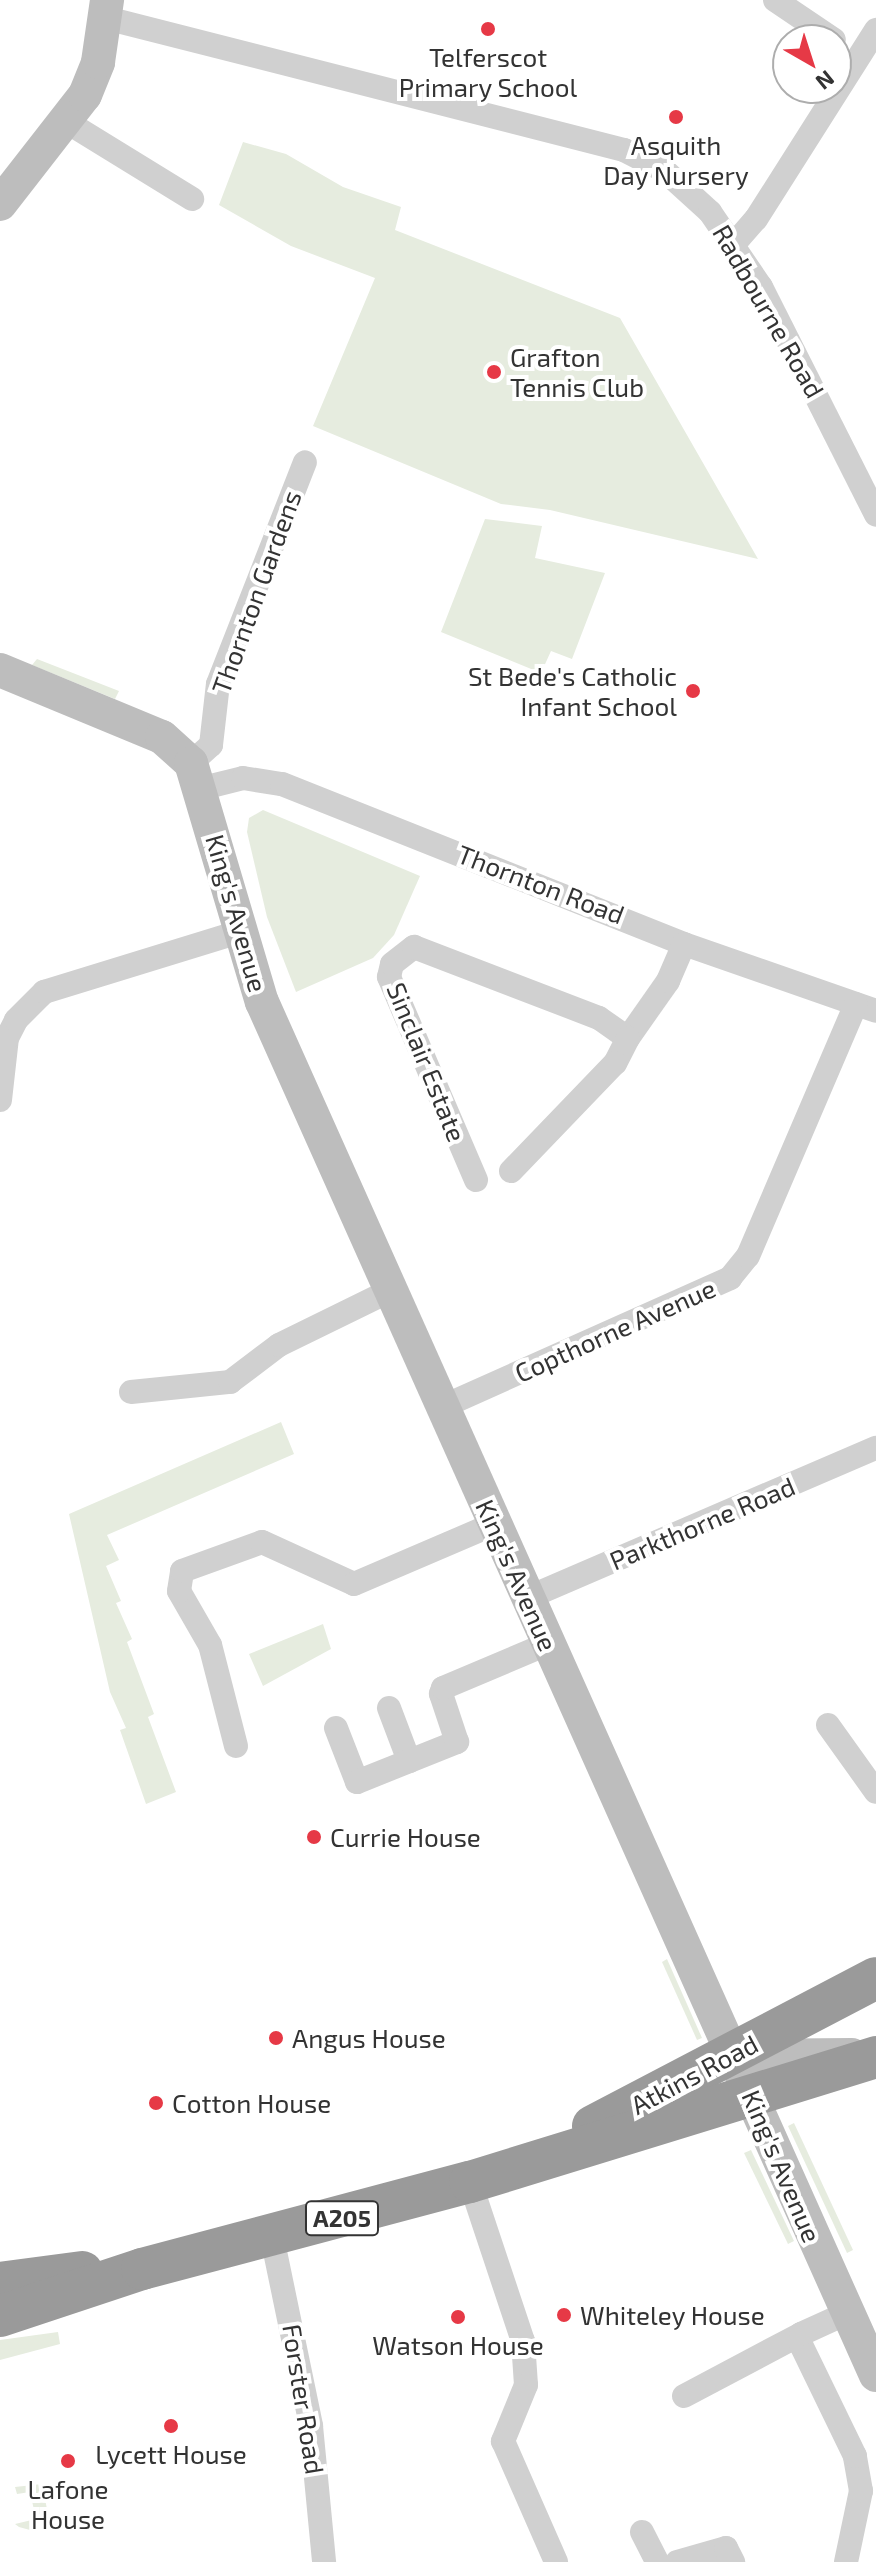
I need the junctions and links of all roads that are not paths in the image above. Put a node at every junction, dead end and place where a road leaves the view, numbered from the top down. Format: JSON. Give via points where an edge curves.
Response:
{"nodes":[{"id":1,"x":775,"y":0,"type":"edge"},
{"id":2,"x":106,"y":9,"type":"edge"},
{"id":3,"x":810,"y":24,"type":"edge"},
{"id":4,"x":876,"y":30,"type":"edge"},
{"id":5,"x":852,"y":52,"type":"edge"},
{"id":6,"x":859,"y":57,"type":"junction"},
{"id":7,"x":67,"y":122,"type":"junction"},
{"id":8,"x":192,"y":199,"type":"dead end"},
{"id":9,"x":0,"y":204,"type":"edge"},
{"id":10,"x":734,"y":244,"type":"junction"},
{"id":11,"x":305,"y":462,"type":"dead end"},
{"id":12,"x":868,"y":476,"type":"edge"},
{"id":13,"x":876,"y":515,"type":"edge"},
{"id":14,"x":0,"y":670,"type":"edge"},
{"id":15,"x":197,"y":776,"type":"junction"},
{"id":16,"x":239,"y":932,"type":"junction"},
{"id":17,"x":684,"y":944,"type":"junction"},
{"id":18,"x":866,"y":1007,"type":"edge"},
{"id":19,"x":628,"y":1038,"type":"junction"},
{"id":20,"x":0,"y":1100,"type":"edge"},
{"id":21,"x":511,"y":1171,"type":"dead end"},
{"id":22,"x":476,"y":1180,"type":"dead end"},
{"id":23,"x":389,"y":1291,"type":"junction"},
{"id":24,"x":131,"y":1392,"type":"dead end"},
{"id":25,"x":442,"y":1407,"type":"junction"},
{"id":26,"x":876,"y":1448,"type":"edge"},
{"id":27,"x":494,"y":1524,"type":"junction"},
{"id":28,"x":527,"y":1598,"type":"junction"},
{"id":29,"x":547,"y":1644,"type":"junction"},
{"id":30,"x":389,"y":1708,"type":"dead end"},
{"id":31,"x":828,"y":1725,"type":"dead end"},
{"id":32,"x":336,"y":1728,"type":"dead end"},
{"id":33,"x":236,"y":1746,"type":"dead end"},
{"id":34,"x":409,"y":1761,"type":"junction"},
{"id":35,"x":876,"y":1792,"type":"edge"},
{"id":36,"x":876,"y":1978,"type":"edge"},
{"id":37,"x":732,"y":2056,"type":"junction"},
{"id":38,"x":876,"y":2056,"type":"edge"},
{"id":39,"x":751,"y":2093,"type":"junction"},
{"id":40,"x":510,"y":2169,"type":"junction"},
{"id":41,"x":470,"y":2182,"type":"junction"},
{"id":42,"x":272,"y":2237,"type":"junction"},
{"id":43,"x":142,"y":2269,"type":"junction"},
{"id":44,"x":0,"y":2283,"type":"edge"},
{"id":45,"x":847,"y":2313,"type":"junction"},
{"id":46,"x":0,"y":2316,"type":"edge"},
{"id":47,"x":801,"y":2334,"type":"junction"},
{"id":48,"x":876,"y":2375,"type":"edge"},
{"id":49,"x":684,"y":2396,"type":"dead end"},
{"id":50,"x":642,"y":2532,"type":"dead end"},
{"id":51,"x":324,"y":2562,"type":"edge"},
{"id":52,"x":556,"y":2562,"type":"edge"},
{"id":53,"x":657,"y":2562,"type":"edge"},
{"id":54,"x":677,"y":2562,"type":"edge"},
{"id":55,"x":733,"y":2562,"type":"edge"},
{"id":56,"x":846,"y":2562,"type":"edge"}],
"edges":[{"from":1,"to":3,"type":"street"},
{"from":2,"to":7,"type":"main road","via":[[92,79]]},
{"from":2,"to":10,"type":"street","name":"Radbourne Road","via":[[624,150],[680,183]]},
{"from":4,"to":6,"type":"street"},
{"from":5,"to":6,"type":"street"},
{"from":6,"to":10,"type":"street","via":[[756,219]]},
{"from":7,"to":8,"type":"street"},
{"from":7,"to":9,"type":"main road"},
{"from":10,"to":12,"type":"street","name":"Radbourne Road"},
{"from":11,"to":15,"type":"street","name":"Thornton Gardens","via":[[218,684],[211,745]]},
{"from":12,"to":13,"type":"street","name":"Radbourne Road"},
{"from":14,"to":15,"type":"main road","via":[[162,737]]},
{"from":15,"to":16,"type":"main road","name":"King's Avenue"},
{"from":15,"to":17,"type":"street","name":"Thornton Road","via":[[282,784],[643,923]]},
{"from":16,"to":20,"type":"street","via":[[44,992],[16,1020],[7,1038]]},
{"from":16,"to":23,"type":"main road","name":"King's Avenue","via":[[262,1002]]},
{"from":17,"to":18,"type":"street","name":"Thornton Road"},
{"from":17,"to":19,"type":"street","via":[[668,981]]},
{"from":18,"to":25,"type":"street","name":"Copthorne Avenue","via":[[741,1268],[718,1285]]},
{"from":19,"to":21,"type":"street","via":[[615,1063]]},
{"from":19,"to":22,"type":"street","name":"Sinclair Estate","via":[[599,1018],[431,950],[414,947],[400,955],[389,977]]},
{"from":23,"to":24,"type":"street","via":[[279,1345],[230,1382]]},
{"from":23,"to":25,"type":"main road","name":"King's Avenue"},
{"from":25,"to":27,"type":"main road","name":"King's Avenue"},
{"from":26,"to":28,"type":"street","name":"Parkthorne Road"},
{"from":27,"to":28,"type":"main road","name":"King's Avenue"},
{"from":27,"to":33,"type":"street","via":[[354,1584],[262,1542],[182,1571],[179,1591],[210,1645]]},
{"from":28,"to":29,"type":"main road","name":"King's Avenue"},
{"from":29,"to":34,"type":"street","via":[[443,1688],[457,1742]]},
{"from":29,"to":37,"type":"main road","name":"King's Avenue"},
{"from":30,"to":34,"type":"street"},
{"from":31,"to":35,"type":"street"},
{"from":32,"to":34,"type":"street","via":[[357,1782]]},
{"from":36,"to":37,"type":"highway","name":"Atkins Road","number":"A205"},
{"from":37,"to":38,"type":"main road","number":"A205"},
{"from":37,"to":39,"type":"main road","name":"King's Avenue"},
{"from":37,"to":40,"type":"highway","name":"Atkins Road","number":"A205"},
{"from":38,"to":39,"type":"highway","number":"A205"},
{"from":39,"to":40,"type":"highway","name":"Atkins Road","number":"A205","via":[[652,2129]]},
{"from":39,"to":45,"type":"main road","name":"King's Avenue"},
{"from":40,"to":41,"type":"highway","name":"Atkins Road","number":"A205"},
{"from":41,"to":42,"type":"highway","name":"Atkins Road","number":"A205"},
{"from":41,"to":52,"type":"street","via":[[523,2341],[526,2385],[503,2441]]},
{"from":42,"to":43,"type":"highway","name":"Atkins Road","number":"A205"},
{"from":42,"to":51,"type":"street","name":"Forster Road","via":[[311,2426]]},
{"from":43,"to":44,"type":"highway","name":"Atkins Road","number":"A205"},
{"from":43,"to":46,"type":"highway","name":"Atkins Road","number":"A205"},
{"from":45,"to":47,"type":"street"},
{"from":45,"to":48,"type":"main road","name":"King's Avenue"},
{"from":47,"to":49,"type":"street"},
{"from":47,"to":56,"type":"street","via":[[801,2345],[855,2456],[861,2491]]},
{"from":50,"to":53,"type":"street"},
{"from":54,"to":55,"type":"street","via":[[726,2548]]}]}
